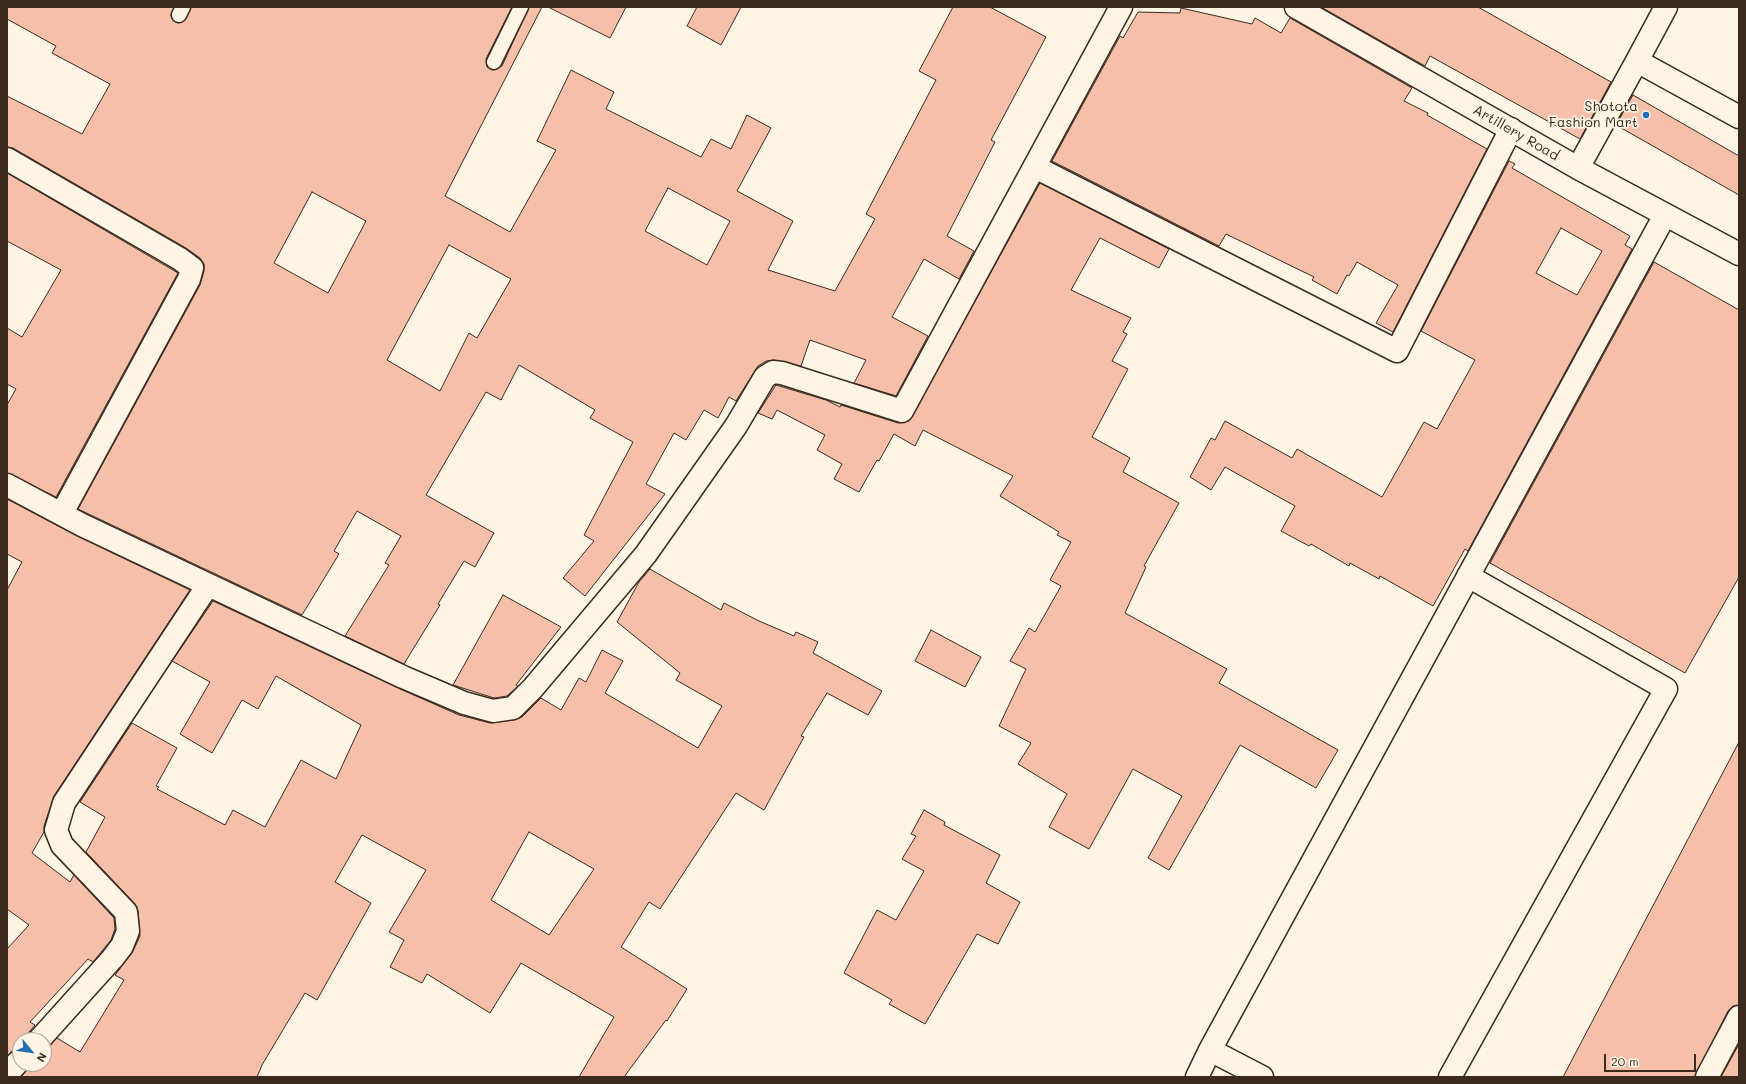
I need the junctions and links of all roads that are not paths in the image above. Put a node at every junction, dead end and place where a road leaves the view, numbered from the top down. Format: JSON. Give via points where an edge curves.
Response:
{"nodes":[{"id":1,"x":521,"y":7,"type":"edge"},
{"id":2,"x":1121,"y":7,"type":"edge"},
{"id":3,"x":1296,"y":7,"type":"edge"},
{"id":4,"x":1666,"y":7,"type":"edge"},
{"id":5,"x":1637,"y":61,"type":"junction"},
{"id":6,"x":494,"y":62,"type":"dead end"},
{"id":7,"x":1739,"y":117,"type":"edge"},
{"id":8,"x":1510,"y":129,"type":"junction"},
{"id":9,"x":7,"y":159,"type":"edge"},
{"id":10,"x":1035,"y":167,"type":"junction"},
{"id":11,"x":1578,"y":168,"type":"junction"},
{"id":12,"x":1665,"y":215,"type":"junction"},
{"id":13,"x":1739,"y":254,"type":"edge"},
{"id":14,"x":7,"y":485,"type":"edge"},
{"id":15,"x":62,"y":513,"type":"junction"},
{"id":16,"x":1468,"y":576,"type":"junction"},
{"id":17,"x":208,"y":585,"type":"junction"},
{"id":18,"x":1739,"y":1017,"type":"edge"},
{"id":19,"x":46,"y":1032,"type":"edge"},
{"id":20,"x":1210,"y":1050,"type":"junction"},
{"id":21,"x":1197,"y":1077,"type":"edge"},
{"id":22,"x":1262,"y":1077,"type":"edge"},
{"id":23,"x":1450,"y":1077,"type":"edge"},
{"id":24,"x":1707,"y":1077,"type":"edge"}],
"edges":[{"from":1,"to":6,"type":"lane"},
{"from":2,"to":10,"type":"street"},
{"from":3,"to":8,"type":"street","name":"Artillery Road"},
{"from":4,"to":5,"type":"street"},
{"from":5,"to":7,"type":"street"},
{"from":5,"to":11,"type":"street"},
{"from":8,"to":10,"type":"street","via":[[1397,350]]},
{"from":8,"to":11,"type":"street","name":"Artillery Road"},
{"from":9,"to":15,"type":"street","via":[[180,258],[192,268],[189,279]]},
{"from":10,"to":17,"type":"street","via":[[902,411],[782,373],[773,372],[765,377],[736,426],[646,554],[533,688],[513,708],[493,712],[464,703]]},
{"from":11,"to":12,"type":"street","name":"Artillery Road"},
{"from":12,"to":13,"type":"street","name":"Artillery Road"},
{"from":12,"to":16,"type":"street"},
{"from":14,"to":15,"type":"street"},
{"from":15,"to":17,"type":"street"},
{"from":16,"to":20,"type":"street"},
{"from":16,"to":23,"type":"street","via":[[1666,689]]},
{"from":17,"to":19,"type":"street","via":[[64,803],[56,830],[62,845],[126,912],[128,931],[122,946],[112,959]]},
{"from":18,"to":24,"type":"street"},
{"from":20,"to":21,"type":"street"},
{"from":20,"to":22,"type":"street"}]}
